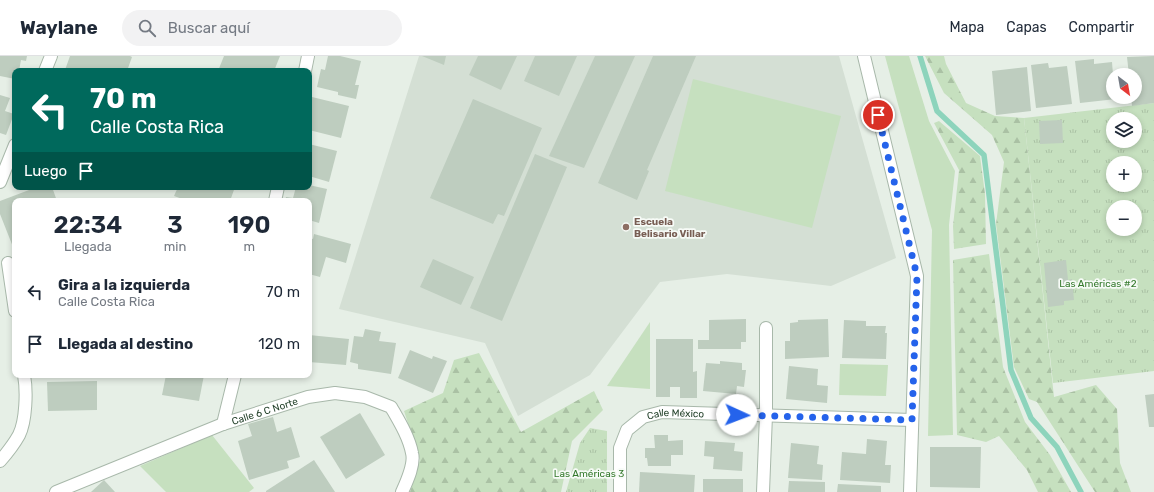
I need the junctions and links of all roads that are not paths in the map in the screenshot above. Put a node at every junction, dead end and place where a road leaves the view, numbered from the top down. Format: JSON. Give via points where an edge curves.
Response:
{"nodes":[{"id":1,"x":51,"y":56,"type":"edge"},
{"id":2,"x":308,"y":56,"type":"edge"},
{"id":3,"x":864,"y":56,"type":"edge"},
{"id":4,"x":46,"y":68,"type":"edge"},
{"id":5,"x":306,"y":68,"type":"edge"},
{"id":6,"x":12,"y":152,"type":"edge"},
{"id":7,"x":0,"y":182,"type":"edge"},
{"id":8,"x":8,"y":263,"type":"dead end"},
{"id":9,"x":12,"y":290,"type":"edge"},
{"id":10,"x":766,"y":328,"type":"dead end"},
{"id":11,"x":25,"y":378,"type":"edge"},
{"id":12,"x":234,"y":378,"type":"edge"},
{"id":13,"x":766,"y":416,"type":"junction"},
{"id":14,"x":912,"y":420,"type":"junction"},
{"id":15,"x":223,"y":424,"type":"junction"},
{"id":16,"x":0,"y":461,"type":"edge"},
{"id":17,"x":56,"y":492,"type":"edge"},
{"id":18,"x":402,"y":492,"type":"edge"},
{"id":19,"x":620,"y":492,"type":"edge"},
{"id":20,"x":763,"y":492,"type":"edge"},
{"id":21,"x":910,"y":492,"type":"edge"}],
"edges":[{"from":1,"to":4,"type":"street"},
{"from":2,"to":5,"type":"street"},
{"from":3,"to":14,"type":"street","via":[[917,276]]},
{"from":6,"to":7,"type":"street"},
{"from":8,"to":9,"type":"street"},
{"from":10,"to":13,"type":"street"},
{"from":11,"to":16,"type":"street","via":[[24,410],[19,433]]},
{"from":12,"to":15,"type":"street"},
{"from":13,"to":14,"type":"street","name":"Calle México"},
{"from":13,"to":19,"type":"street","name":"Calle México","via":[[662,412],[642,417],[627,430],[620,448]]},
{"from":13,"to":20,"type":"street"},
{"from":14,"to":21,"type":"street"},
{"from":15,"to":17,"type":"street","name":"Calle 6 C Norte"},
{"from":15,"to":18,"type":"street","name":"Calle 6 C Norte","via":[[308,397],[335,393],[365,397],[391,407],[406,434],[413,454],[410,474]]}]}
